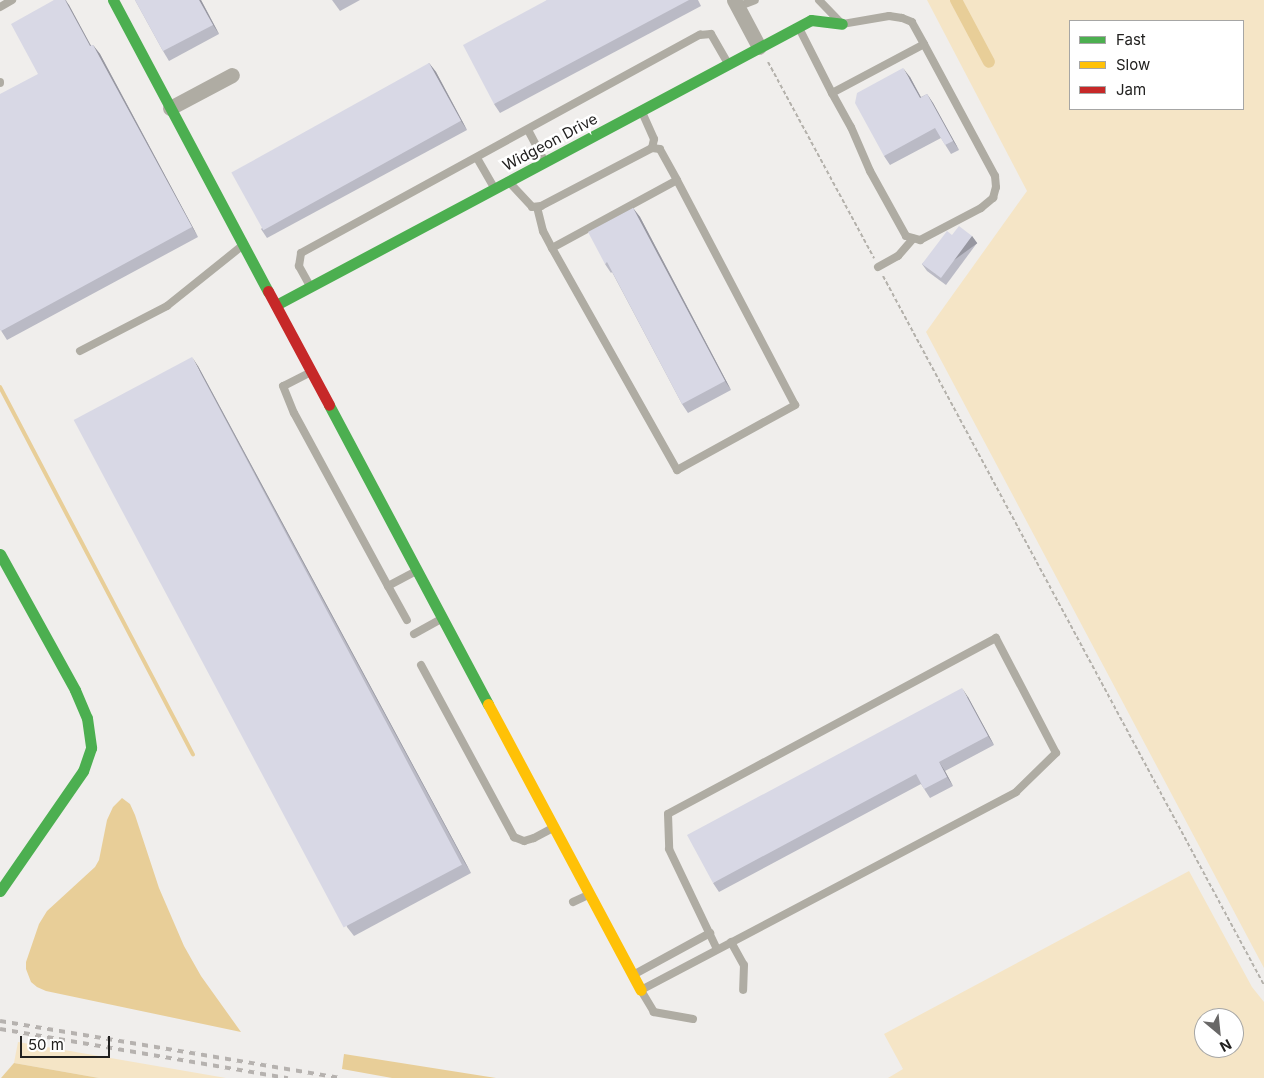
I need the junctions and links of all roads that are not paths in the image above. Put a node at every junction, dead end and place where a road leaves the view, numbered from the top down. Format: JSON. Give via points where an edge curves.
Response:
{"nodes":[{"id":1,"x":12,"y":0,"type":"edge"},
{"id":2,"x":112,"y":0,"type":"edge"},
{"id":3,"x":755,"y":0,"type":"edge"},
{"id":4,"x":819,"y":0,"type":"edge"},
{"id":5,"x":736,"y":3,"type":"edge"},
{"id":6,"x":0,"y":7,"type":"edge"},
{"id":7,"x":842,"y":24,"type":"junction"},
{"id":8,"x":798,"y":26,"type":"junction"},
{"id":9,"x":924,"y":44,"type":"junction"},
{"id":10,"x":759,"y":47,"type":"junction"},
{"id":11,"x":728,"y":64,"type":"junction"},
{"id":12,"x":232,"y":75,"type":"dead end"},
{"id":13,"x":832,"y":93,"type":"junction"},
{"id":14,"x":170,"y":108,"type":"junction"},
{"id":15,"x":641,"y":110,"type":"junction"},
{"id":16,"x":528,"y":130,"type":"junction"},
{"id":17,"x":652,"y":148,"type":"junction"},
{"id":18,"x":478,"y":158,"type":"junction"},
{"id":19,"x":545,"y":162,"type":"junction"},
{"id":20,"x":677,"y":180,"type":"junction"},
{"id":21,"x":508,"y":181,"type":"junction"},
{"id":22,"x":495,"y":188,"type":"junction"},
{"id":23,"x":537,"y":207,"type":"junction"},
{"id":24,"x":913,"y":239,"type":"junction"},
{"id":25,"x":244,"y":244,"type":"junction"},
{"id":26,"x":552,"y":248,"type":"junction"},
{"id":27,"x":878,"y":267,"type":"road end"},
{"id":28,"x":311,"y":287,"type":"junction"},
{"id":29,"x":276,"y":306,"type":"junction"},
{"id":30,"x":80,"y":351,"type":"dead end"},
{"id":31,"x":312,"y":372,"type":"junction"},
{"id":32,"x":0,"y":554,"type":"edge"},
{"id":33,"x":418,"y":570,"type":"junction"},
{"id":34,"x":388,"y":586,"type":"junction"},
{"id":35,"x":443,"y":618,"type":"junction"},
{"id":36,"x":406,"y":620,"type":"dead end"},
{"id":37,"x":414,"y":634,"type":"dead end"},
{"id":38,"x":421,"y":665,"type":"dead end"},
{"id":39,"x":554,"y":827,"type":"junction"},
{"id":40,"x":0,"y":891,"type":"edge"},
{"id":41,"x":590,"y":894,"type":"junction"},
{"id":42,"x":573,"y":902,"type":"dead end"},
{"id":43,"x":710,"y":933,"type":"junction"},
{"id":44,"x":731,"y":942,"type":"junction"},
{"id":45,"x":718,"y":949,"type":"junction"},
{"id":46,"x":634,"y":975,"type":"junction"},
{"id":47,"x":641,"y":990,"type":"junction"},
{"id":48,"x":743,"y":990,"type":"dead end"},
{"id":49,"x":693,"y":1019,"type":"dead end"}],
"edges":[{"from":1,"to":6,"type":"lane"},
{"from":2,"to":14,"type":"street"},
{"from":3,"to":5,"type":"lane"},
{"from":4,"to":7,"type":"lane"},
{"from":5,"to":10,"type":"street"},
{"from":7,"to":8,"type":"street","name":"Widgeon Drive","via":[[811,20]]},
{"from":7,"to":9,"type":"lane","via":[[889,16],[902,18],[912,22]]},
{"from":8,"to":10,"type":"street","name":"Widgeon Drive"},
{"from":8,"to":13,"type":"lane"},
{"from":9,"to":13,"type":"lane"},
{"from":9,"to":24,"type":"lane","via":[[995,176],[996,187],[993,198],[981,208],[920,240]]},
{"from":10,"to":11,"type":"street","name":"Widgeon Drive"},
{"from":11,"to":15,"type":"street","name":"Widgeon Drive"},
{"from":11,"to":16,"type":"lane","via":[[712,34],[700,35]]},
{"from":12,"to":14,"type":"street"},
{"from":13,"to":24,"type":"lane","via":[[900,226],[906,236]]},
{"from":14,"to":25,"type":"street"},
{"from":15,"to":17,"type":"lane","via":[[654,139]]},
{"from":15,"to":19,"type":"street","name":"Widgeon Drive"},
{"from":16,"to":18,"type":"lane"},
{"from":16,"to":19,"type":"lane"},
{"from":17,"to":20,"type":"lane","via":[[660,149]]},
{"from":17,"to":23,"type":"lane"},
{"from":18,"to":22,"type":"lane"},
{"from":18,"to":28,"type":"lane","via":[[301,253],[299,266]]},
{"from":19,"to":21,"type":"street","name":"Widgeon Drive"},
{"from":20,"to":26,"type":"lane"},
{"from":20,"to":26,"type":"lane","via":[[795,405],[677,470]]},
{"from":21,"to":22,"type":"street","name":"Widgeon Drive"},
{"from":21,"to":23,"type":"lane","via":[[532,207]]},
{"from":22,"to":28,"type":"street","name":"Widgeon Drive"},
{"from":23,"to":26,"type":"lane","via":[[543,231]]},
{"from":24,"to":27,"type":"lane","via":[[898,256]]},
{"from":25,"to":29,"type":"street"},
{"from":25,"to":30,"type":"lane","via":[[168,306]]},
{"from":28,"to":29,"type":"street","name":"Widgeon Drive"},
{"from":29,"to":31,"type":"street"},
{"from":31,"to":33,"type":"street"},
{"from":31,"to":34,"type":"lane","via":[[283,386],[294,413]]},
{"from":32,"to":40,"type":"street","via":[[75,690],[87,718],[91,748],[83,771]]},
{"from":33,"to":34,"type":"lane"},
{"from":33,"to":35,"type":"street"},
{"from":34,"to":36,"type":"lane"},
{"from":35,"to":37,"type":"lane"},
{"from":35,"to":39,"type":"street"},
{"from":38,"to":39,"type":"lane","via":[[514,837],[524,841]]},
{"from":39,"to":41,"type":"street"},
{"from":41,"to":42,"type":"lane"},
{"from":41,"to":46,"type":"street"},
{"from":43,"to":44,"type":"lane","via":[[669,849],[668,814],[996,638],[1056,753],[1016,792]]},
{"from":43,"to":45,"type":"lane"},
{"from":43,"to":46,"type":"lane"},
{"from":44,"to":45,"type":"lane"},
{"from":44,"to":48,"type":"lane","via":[[744,965]]},
{"from":45,"to":47,"type":"lane"},
{"from":46,"to":47,"type":"street"},
{"from":47,"to":49,"type":"lane","via":[[654,1012]]}]}
